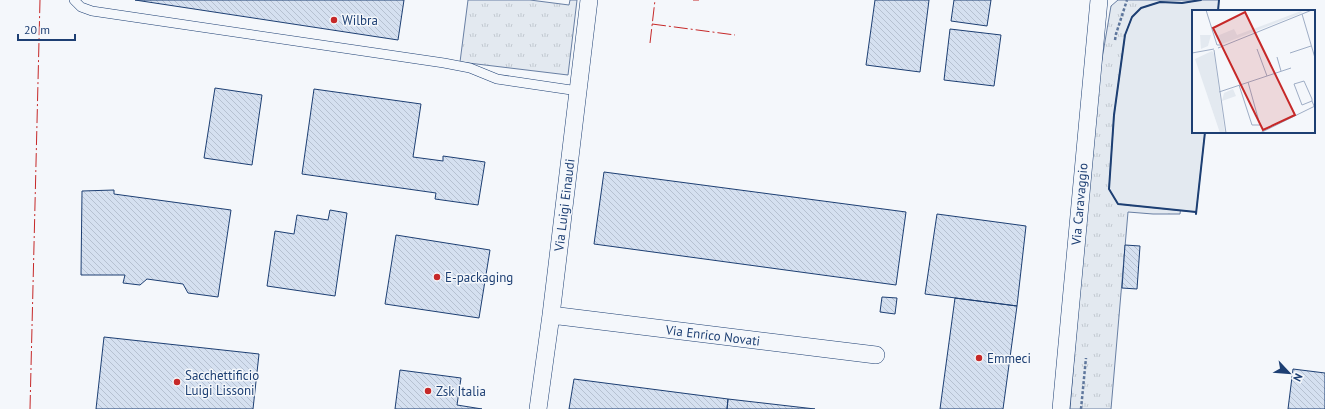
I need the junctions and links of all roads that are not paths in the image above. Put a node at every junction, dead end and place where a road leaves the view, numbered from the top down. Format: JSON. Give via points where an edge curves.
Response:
{"nodes":[{"id":1,"x":74,"y":0,"type":"edge"},
{"id":2,"x":589,"y":0,"type":"edge"},
{"id":3,"x":1099,"y":0,"type":"edge"},
{"id":4,"x":578,"y":91,"type":"junction"},
{"id":5,"x":551,"y":315,"type":"junction"},
{"id":6,"x":876,"y":356,"type":"dead end"},
{"id":7,"x":538,"y":409,"type":"edge"},
{"id":8,"x":1061,"y":409,"type":"edge"}],
"edges":[{"from":1,"to":4,"type":"lane","via":[[81,7],[92,11],[444,63],[470,68],[497,79]]},
{"from":2,"to":4,"type":"street","name":"Via Luigi Einaudi"},
{"from":3,"to":8,"type":"street","name":"Via Caravaggio"},
{"from":4,"to":5,"type":"street","name":"Via Luigi Einaudi"},
{"from":5,"to":6,"type":"street","name":"Via Enrico Novati"},
{"from":5,"to":7,"type":"street","name":"Via Luigi Einaudi"}]}
